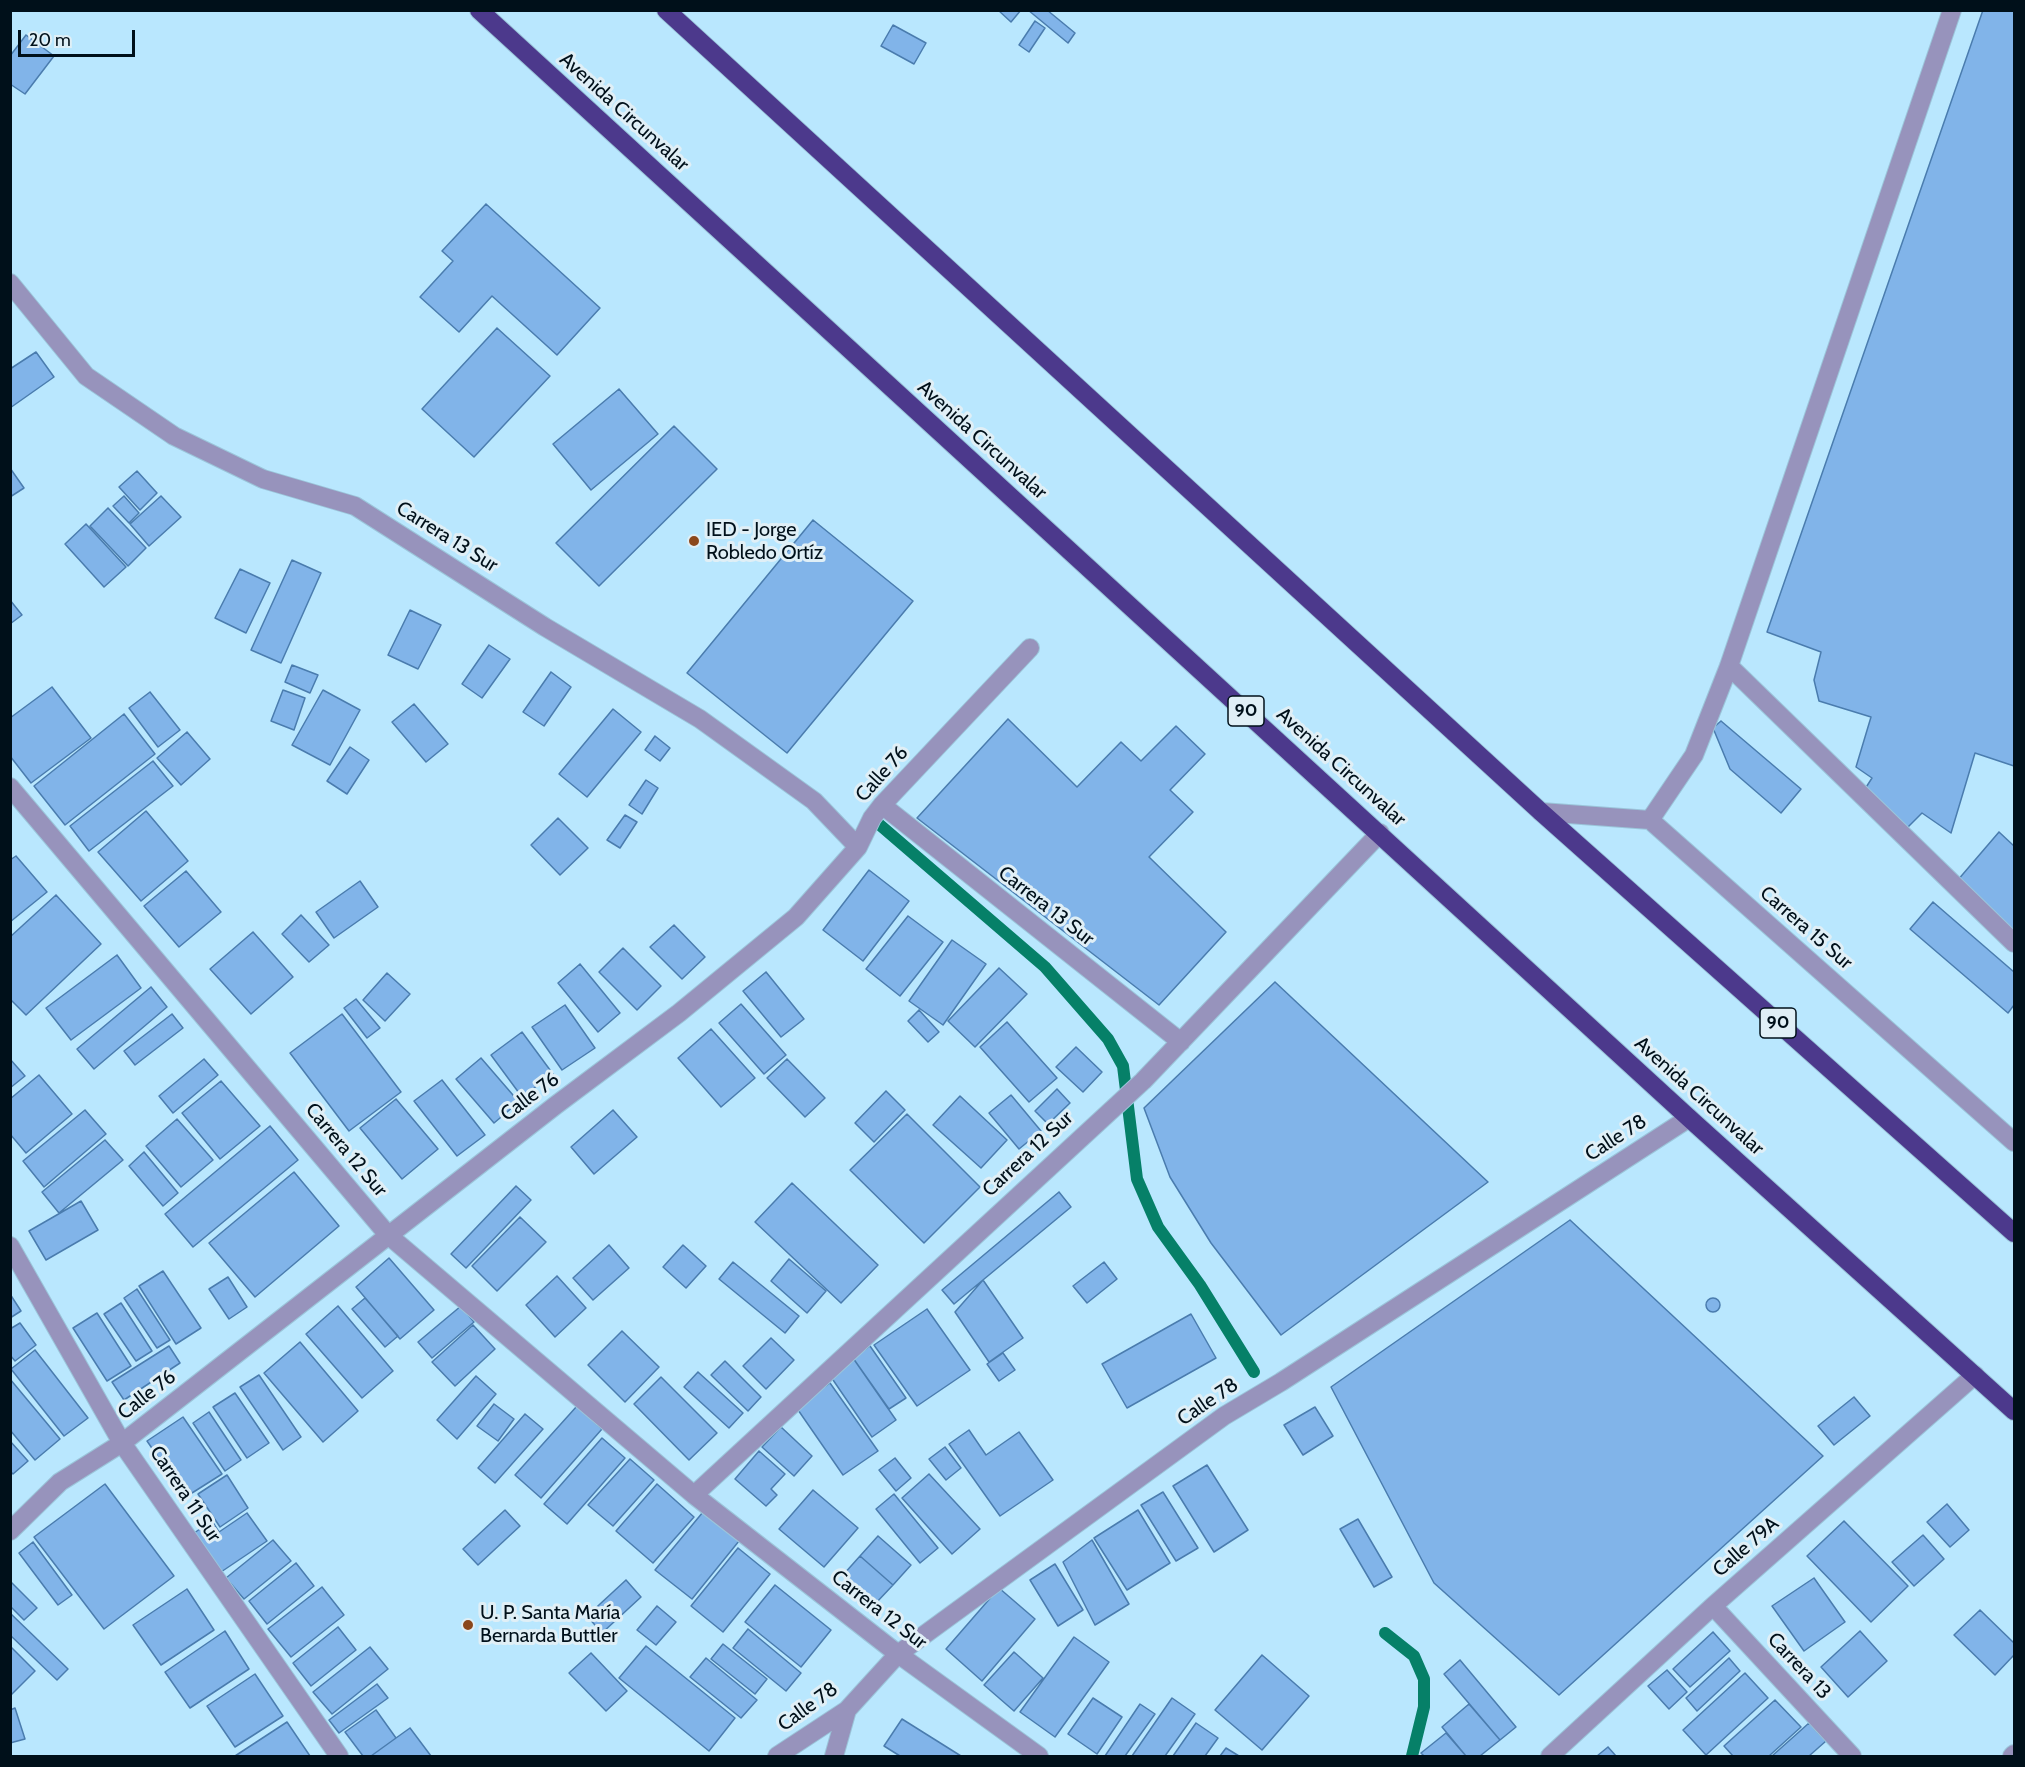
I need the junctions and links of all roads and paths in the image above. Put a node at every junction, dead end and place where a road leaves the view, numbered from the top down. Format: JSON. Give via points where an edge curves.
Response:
{"nodes":[{"id":1,"x":479,"y":10,"type":"edge"},
{"id":2,"x":666,"y":10,"type":"edge"},
{"id":3,"x":1952,"y":10,"type":"edge"},
{"id":4,"x":10,"y":283,"type":"edge"},
{"id":5,"x":1030,"y":648,"type":"dead end"},
{"id":6,"x":1729,"y":666,"type":"junction"},
{"id":7,"x":10,"y":787,"type":"edge"},
{"id":8,"x":882,"y":805,"type":"junction"},
{"id":9,"x":1541,"y":813,"type":"junction"},
{"id":10,"x":1650,"y":820,"type":"junction"},
{"id":11,"x":1380,"y":833,"type":"junction"},
{"id":12,"x":858,"y":847,"type":"junction"},
{"id":13,"x":2014,"y":943,"type":"edge"},
{"id":14,"x":1181,"y":1042,"type":"junction"},
{"id":15,"x":1689,"y":1118,"type":"junction"},
{"id":16,"x":2014,"y":1142,"type":"edge"},
{"id":17,"x":2014,"y":1233,"type":"edge"},
{"id":18,"x":388,"y":1235,"type":"junction"},
{"id":19,"x":10,"y":1246,"type":"edge"},
{"id":20,"x":1975,"y":1375,"type":"junction"},
{"id":21,"x":2014,"y":1411,"type":"edge"},
{"id":22,"x":122,"y":1443,"type":"junction"},
{"id":23,"x":694,"y":1495,"type":"junction"},
{"id":24,"x":10,"y":1531,"type":"edge"},
{"id":25,"x":1713,"y":1606,"type":"junction"},
{"id":26,"x":898,"y":1654,"type":"junction"},
{"id":27,"x":847,"y":1710,"type":"junction"},
{"id":28,"x":339,"y":1756,"type":"edge"},
{"id":29,"x":777,"y":1756,"type":"edge"},
{"id":30,"x":834,"y":1756,"type":"edge"},
{"id":31,"x":1039,"y":1756,"type":"edge"},
{"id":32,"x":1550,"y":1756,"type":"edge"},
{"id":33,"x":1852,"y":1756,"type":"edge"}],
"edges":[{"from":1,"to":11,"type":"highway","name":"Avenida Circunvalar","number":"90"},
{"from":2,"to":9,"type":"highway","number":"90"},
{"from":3,"to":6,"type":"street"},
{"from":4,"to":12,"type":"street","name":"Carrera 13 Sur","via":[[86,376],[164,430],[263,479],[355,506],[700,720],[814,801]]},
{"from":5,"to":8,"type":"street","name":"Calle 76"},
{"from":6,"to":10,"type":"street","via":[[1694,755]]},
{"from":6,"to":13,"type":"street"},
{"from":7,"to":18,"type":"street","name":"Carrera 12 Sur"},
{"from":8,"to":12,"type":"street","name":"Calle 76"},
{"from":8,"to":14,"type":"street","name":"Carrera 13 Sur"},
{"from":9,"to":10,"type":"street"},
{"from":9,"to":17,"type":"highway","number":"90"},
{"from":10,"to":16,"type":"street","name":"Carrera 15 Sur"},
{"from":11,"to":14,"type":"street","name":"Carrera 12 Sur"},
{"from":11,"to":15,"type":"highway","name":"Avenida Circunvalar","number":"90"},
{"from":12,"to":18,"type":"street","name":"Calle 76","via":[[796,917],[679,1013]]},
{"from":14,"to":23,"type":"street","name":"Carrera 12 Sur"},
{"from":15,"to":20,"type":"highway","name":"Avenida Circunvalar","number":"90"},
{"from":15,"to":26,"type":"street","name":"Calle 78","via":[[1224,1416]]},
{"from":18,"to":22,"type":"street","name":"Calle 76"},
{"from":18,"to":23,"type":"street","name":"Carrera 12 Sur"},
{"from":19,"to":22,"type":"street","name":"Carrera 11 Sur"},
{"from":20,"to":21,"type":"highway","name":"Avenida Circunvalar","number":"90"},
{"from":20,"to":25,"type":"street","name":"Calle 79A"},
{"from":22,"to":24,"type":"street","name":"Calle 76","via":[[60,1482]]},
{"from":22,"to":28,"type":"street","name":"Carrera 11 Sur"},
{"from":23,"to":26,"type":"street","name":"Carrera 12 Sur"},
{"from":25,"to":32,"type":"street","name":"Calle 79A"},
{"from":25,"to":33,"type":"street","name":"Carrera 13"},
{"from":26,"to":27,"type":"street","name":"Calle 78"},
{"from":26,"to":31,"type":"street","name":"Carrera 12 Sur"},
{"from":27,"to":29,"type":"street","name":"Calle 78"},
{"from":27,"to":30,"type":"street"}]}
